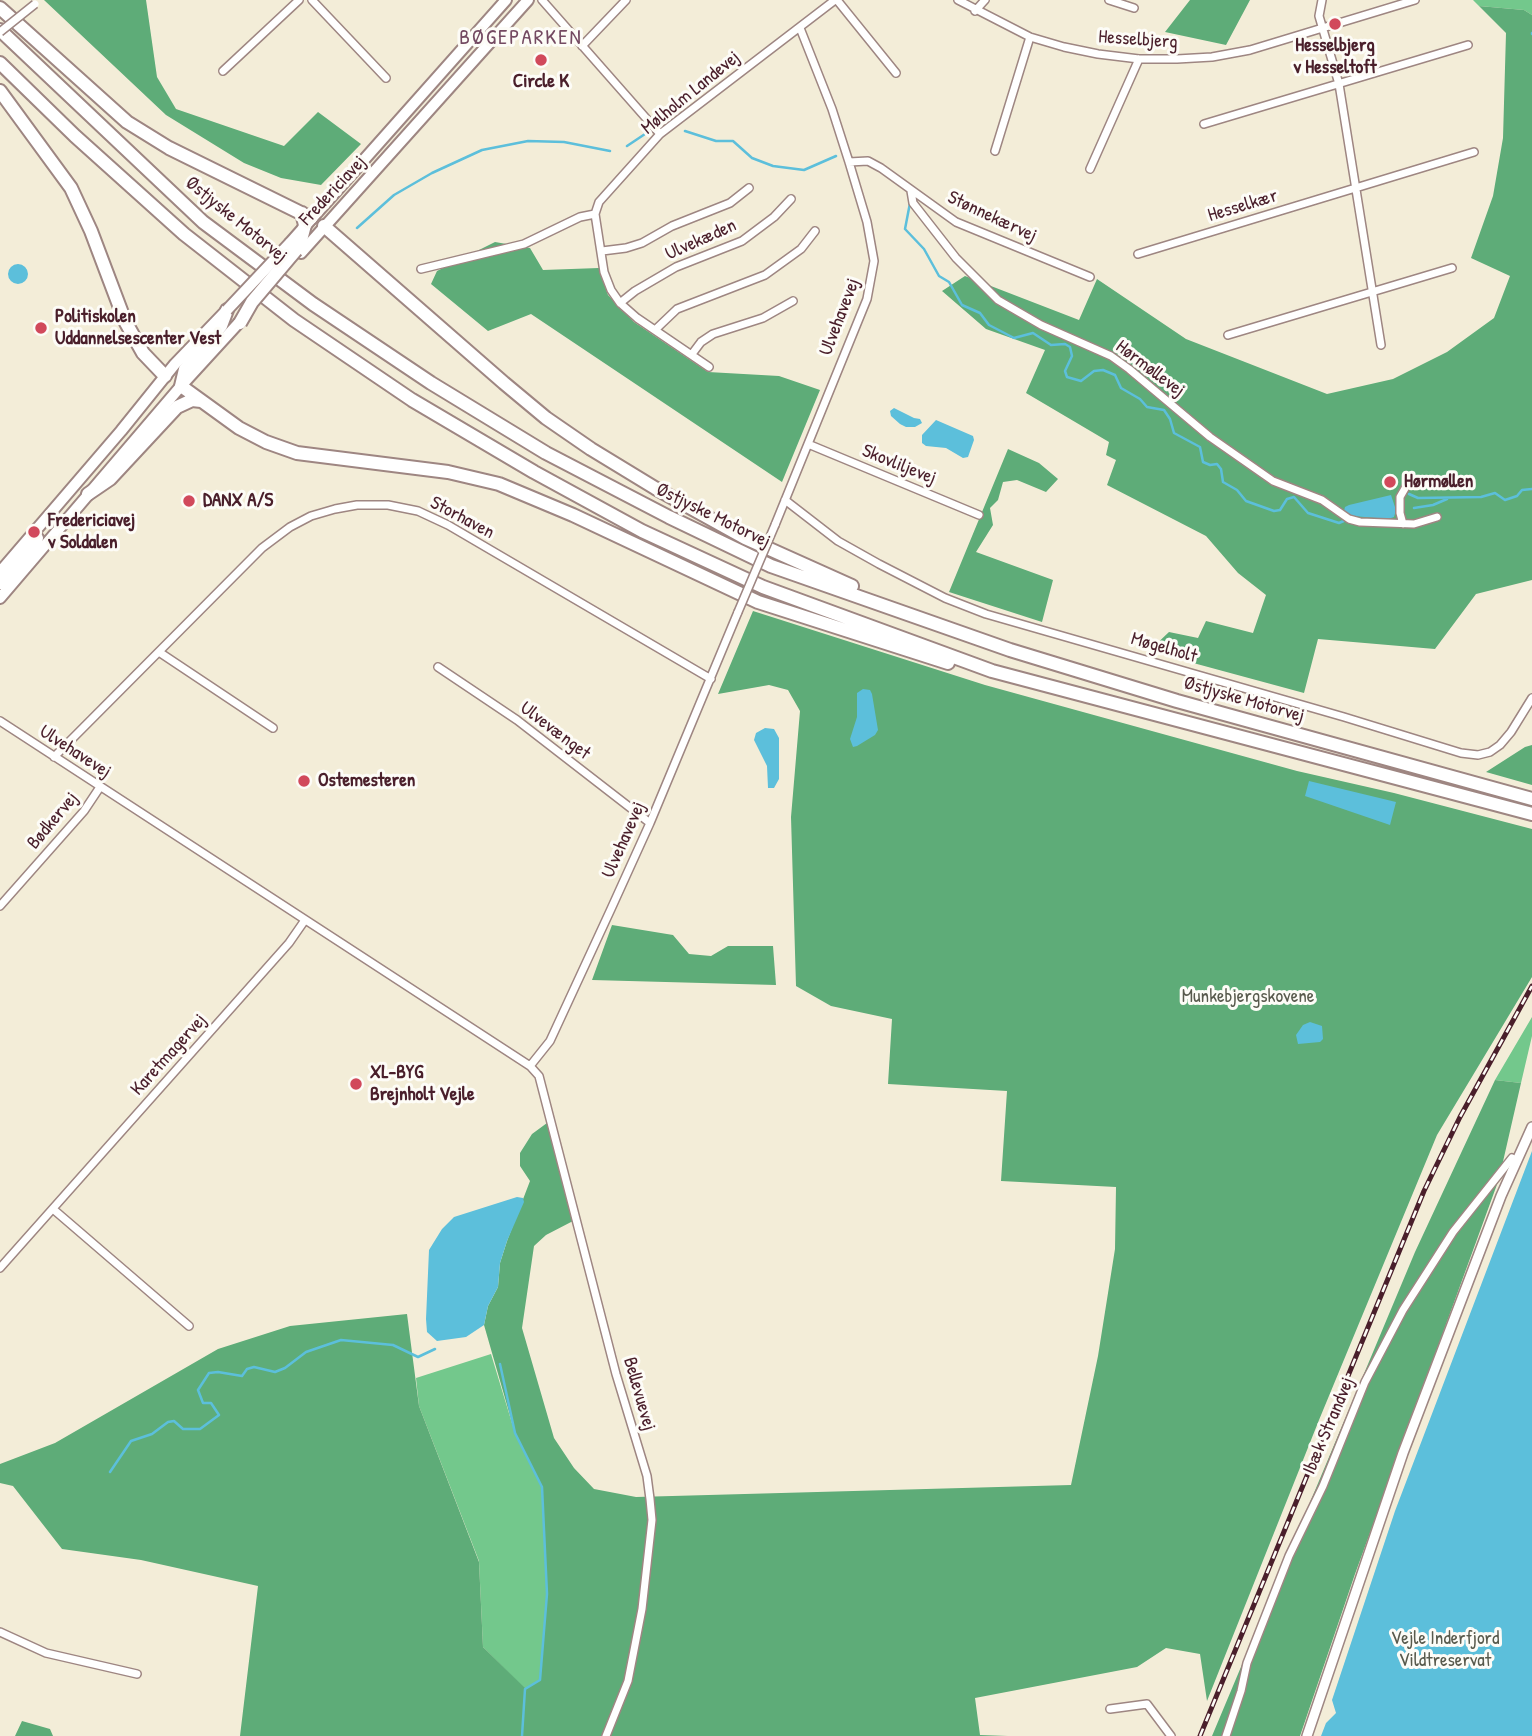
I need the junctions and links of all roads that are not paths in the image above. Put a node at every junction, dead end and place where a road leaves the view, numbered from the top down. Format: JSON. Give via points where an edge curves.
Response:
{"nodes":[{"id":1,"x":299,"y":0,"type":"edge"},
{"id":2,"x":312,"y":0,"type":"edge"},
{"id":3,"x":506,"y":0,"type":"edge"},
{"id":4,"x":528,"y":0,"type":"edge"},
{"id":5,"x":542,"y":0,"type":"edge"},
{"id":6,"x":626,"y":0,"type":"edge"},
{"id":7,"x":836,"y":0,"type":"edge"},
{"id":8,"x":958,"y":0,"type":"edge"},
{"id":9,"x":985,"y":0,"type":"edge"},
{"id":10,"x":1109,"y":0,"type":"edge"},
{"id":11,"x":1322,"y":0,"type":"edge"},
{"id":12,"x":1415,"y":0,"type":"edge"},
{"id":13,"x":37,"y":2,"type":"edge"},
{"id":14,"x":0,"y":8,"type":"edge"},
{"id":15,"x":1134,"y":8,"type":"dead end"},
{"id":16,"x":975,"y":11,"type":"junction"},
{"id":17,"x":800,"y":27,"type":"junction"},
{"id":18,"x":1323,"y":28,"type":"junction"},
{"id":19,"x":0,"y":31,"type":"edge"},
{"id":20,"x":1030,"y":37,"type":"junction"},
{"id":21,"x":1468,"y":45,"type":"dead end"},
{"id":22,"x":582,"y":46,"type":"junction"},
{"id":23,"x":1139,"y":59,"type":"junction"},
{"id":24,"x":0,"y":63,"type":"edge"},
{"id":25,"x":223,"y":71,"type":"dead end"},
{"id":26,"x":896,"y":73,"type":"dead end"},
{"id":27,"x":386,"y":78,"type":"dead end"},
{"id":28,"x":1339,"y":84,"type":"junction"},
{"id":29,"x":0,"y":91,"type":"edge"},
{"id":30,"x":1204,"y":124,"type":"dead end"},
{"id":31,"x":660,"y":134,"type":"junction"},
{"id":32,"x":995,"y":151,"type":"dead end"},
{"id":33,"x":1474,"y":152,"type":"dead end"},
{"id":34,"x":849,"y":162,"type":"junction"},
{"id":35,"x":1090,"y":169,"type":"dead end"},
{"id":36,"x":749,"y":188,"type":"dead end"},
{"id":37,"x":1356,"y":188,"type":"junction"},
{"id":38,"x":911,"y":191,"type":"junction"},
{"id":39,"x":791,"y":199,"type":"dead end"},
{"id":40,"x":595,"y":214,"type":"junction"},
{"id":41,"x":306,"y":219,"type":"junction"},
{"id":42,"x":324,"y":226,"type":"junction"},
{"id":43,"x":816,"y":231,"type":"dead end"},
{"id":44,"x":295,"y":248,"type":"junction"},
{"id":45,"x":602,"y":251,"type":"junction"},
{"id":46,"x":1138,"y":254,"type":"dead end"},
{"id":47,"x":1451,"y":268,"type":"dead end"},
{"id":48,"x":421,"y":269,"type":"dead end"},
{"id":49,"x":1090,"y":277,"type":"dead end"},
{"id":50,"x":1372,"y":292,"type":"junction"},
{"id":51,"x":793,"y":301,"type":"dead end"},
{"id":52,"x":620,"y":303,"type":"junction"},
{"id":53,"x":227,"y":310,"type":"junction"},
{"id":54,"x":240,"y":323,"type":"joint"},
{"id":55,"x":656,"y":330,"type":"junction"},
{"id":56,"x":1228,"y":335,"type":"dead end"},
{"id":57,"x":1381,"y":345,"type":"dead end"},
{"id":58,"x":691,"y":354,"type":"junction"},
{"id":59,"x":709,"y":367,"type":"dead end"},
{"id":60,"x":165,"y":376,"type":"junction"},
{"id":61,"x":181,"y":386,"type":"junction"},
{"id":62,"x":201,"y":401,"type":"junction"},
{"id":63,"x":808,"y":444,"type":"junction"},
{"id":64,"x":79,"y":478,"type":"junction"},
{"id":65,"x":1411,"y":478,"type":"dead end"},
{"id":66,"x":88,"y":494,"type":"junction"},
{"id":67,"x":785,"y":499,"type":"junction"},
{"id":68,"x":979,"y":514,"type":"dead end"},
{"id":69,"x":1437,"y":517,"type":"dead end"},
{"id":70,"x":1403,"y":524,"type":"junction"},
{"id":71,"x":0,"y":572,"type":"edge"},
{"id":72,"x":0,"y":584,"type":"edge"},
{"id":73,"x":0,"y":598,"type":"edge"},
{"id":74,"x":912,"y":616,"type":"junction"},
{"id":75,"x":159,"y":652,"type":"junction"},
{"id":76,"x":438,"y":667,"type":"dead end"},
{"id":77,"x":992,"y":671,"type":"junction"},
{"id":78,"x":711,"y":679,"type":"junction"},
{"id":79,"x":1532,"y":698,"type":"edge"},
{"id":80,"x":0,"y":722,"type":"edge"},
{"id":81,"x":273,"y":728,"type":"dead end"},
{"id":82,"x":54,"y":757,"type":"junction"},
{"id":83,"x":100,"y":787,"type":"junction"},
{"id":84,"x":1532,"y":799,"type":"edge"},
{"id":85,"x":1532,"y":814,"type":"edge"},
{"id":86,"x":650,"y":823,"type":"junction"},
{"id":87,"x":0,"y":906,"type":"edge"},
{"id":88,"x":305,"y":920,"type":"junction"},
{"id":89,"x":530,"y":1066,"type":"junction"},
{"id":90,"x":1532,"y":1127,"type":"edge"},
{"id":91,"x":1516,"y":1160,"type":"junction"},
{"id":92,"x":53,"y":1209,"type":"junction"},
{"id":93,"x":0,"y":1268,"type":"edge"},
{"id":94,"x":189,"y":1326,"type":"dead end"},
{"id":95,"x":0,"y":1632,"type":"edge"},
{"id":96,"x":137,"y":1674,"type":"dead end"},
{"id":97,"x":1110,"y":1709,"type":"dead end"},
{"id":98,"x":606,"y":1736,"type":"edge"},
{"id":99,"x":1171,"y":1736,"type":"edge"},
{"id":100,"x":1226,"y":1736,"type":"edge"},
{"id":101,"x":1307,"y":1736,"type":"edge"}],
"edges":[{"from":1,"to":25,"type":"street"},
{"from":2,"to":27,"type":"street"},
{"from":3,"to":41,"type":"main road","name":"Fredericiavej"},
{"from":4,"to":42,"type":"main road","name":"Fredericiavej"},
{"from":5,"to":22,"type":"street"},
{"from":6,"to":22,"type":"street"},
{"from":7,"to":17,"type":"street","name":"Mølholm Landevej"},
{"from":7,"to":26,"type":"street"},
{"from":8,"to":16,"type":"street","name":"Hesselbjerg"},
{"from":9,"to":16,"type":"street"},
{"from":10,"to":15,"type":"street"},
{"from":11,"to":18,"type":"street","via":[[1319,16]]},
{"from":12,"to":18,"type":"street","name":"Hesselbjerg"},
{"from":13,"to":19,"type":"street","bridge":true},
{"from":14,"to":41,"type":"highway","via":[[127,122]]},
{"from":16,"to":20,"type":"street","name":"Hesselbjerg"},
{"from":17,"to":31,"type":"street","name":"Mølholm Landevej"},
{"from":17,"to":34,"type":"street","name":"Ulvehavevej"},
{"from":18,"to":23,"type":"street","name":"Hesselbjerg","via":[[1212,57]]},
{"from":18,"to":28,"type":"street"},
{"from":19,"to":74,"type":"highway","name":"Østjyske Motorvej","via":[[203,222],[313,304],[431,383],[546,453],[669,517],[771,566]]},
{"from":20,"to":23,"type":"street","name":"Hesselbjerg"},
{"from":20,"to":32,"type":"street"},
{"from":21,"to":28,"type":"street"},
{"from":22,"to":31,"type":"street"},
{"from":23,"to":35,"type":"street"},
{"from":24,"to":77,"type":"highway","name":"Østjyske Motorvej","via":[[184,234],[295,320],[412,400],[642,530],[751,582]]},
{"from":28,"to":30,"type":"street"},
{"from":28,"to":37,"type":"street"},
{"from":29,"to":60,"type":"highway","via":[[71,188],[125,321]]},
{"from":31,"to":40,"type":"street","name":"Mølholm Landevej","via":[[599,202]]},
{"from":33,"to":37,"type":"street","name":"Hesselkær"},
{"from":34,"to":38,"type":"street","name":"Stønnekærvej","via":[[868,161],[881,167]]},
{"from":34,"to":63,"type":"street","name":"Ulvehavevej","via":[[872,244],[872,282]]},
{"from":36,"to":45,"type":"street","name":"Ulvekæden","via":[[730,203],[642,243]]},
{"from":37,"to":46,"type":"street","name":"Hesselkær"},
{"from":37,"to":50,"type":"street"},
{"from":38,"to":49,"type":"street","name":"Stønnekærvej","via":[[956,222]]},
{"from":38,"to":70,"type":"street","name":"Hørmøllevej","via":[[913,202],[956,258],[1015,312],[1120,362],[1210,437],[1273,481],[1322,500],[1360,523]]},
{"from":39,"to":52,"type":"street","name":"Ulvekæden","via":[[742,241],[676,267]]},
{"from":40,"to":45,"type":"street"},
{"from":40,"to":48,"type":"street","via":[[524,244]]},
{"from":41,"to":42,"type":"main road"},
{"from":41,"to":44,"type":"highway"},
{"from":42,"to":44,"type":"main road","name":"Fredericiavej"},
{"from":42,"to":74,"type":"highway","via":[[504,383],[591,449],[745,538]]},
{"from":43,"to":55,"type":"street","via":[[801,249],[765,275],[677,309]]},
{"from":44,"to":53,"type":"main road","name":"Fredericiavej","bridge":true},
{"from":44,"to":54,"type":"highway","bridge":true},
{"from":45,"to":52,"type":"street","via":[[604,272]]},
{"from":47,"to":50,"type":"street"},
{"from":50,"to":56,"type":"street"},
{"from":50,"to":57,"type":"street"},
{"from":51,"to":58,"type":"street","via":[[763,318],[713,334]]},
{"from":52,"to":55,"type":"street"},
{"from":53,"to":60,"type":"main road","name":"Fredericiavej"},
{"from":53,"to":61,"type":"highway","via":[[221,326],[185,369]]},
{"from":54,"to":61,"type":"main road"},
{"from":55,"to":58,"type":"street"},
{"from":58,"to":59,"type":"street"},
{"from":60,"to":61,"type":"main road"},
{"from":60,"to":64,"type":"main road","name":"Fredericiavej"},
{"from":61,"to":62,"type":"highway"},
{"from":61,"to":66,"type":"main road"},
{"from":62,"to":66,"type":"highway","via":[[177,407],[110,479]]},
{"from":62,"to":77,"type":"highway","via":[[239,428],[297,453],[449,472],[499,484],[758,602],[973,671]]},
{"from":63,"to":67,"type":"street","name":"Ulvehavevej"},
{"from":63,"to":68,"type":"street","name":"Skovliljevej"},
{"from":64,"to":71,"type":"main road","name":"Fredericiavej"},
{"from":64,"to":72,"type":"main road","via":[[65,506]]},
{"from":65,"to":70,"type":"street","via":[[1400,497]]},
{"from":66,"to":73,"type":"main road"},
{"from":67,"to":78,"type":"street","name":"Ulvehavevej","bridge":true},
{"from":67,"to":79,"type":"street","name":"Møgelholt","via":[[838,541],[945,598],[986,614],[1461,753],[1478,755],[1500,745]]},
{"from":69,"to":70,"type":"street","name":"Hørmøllevej"},
{"from":74,"to":84,"type":"highway","name":"Østjyske Motorvej","via":[[1177,701]]},
{"from":75,"to":78,"type":"street","name":"Storhaven","via":[[262,548],[290,527],[335,509],[388,505],[418,511],[448,525]]},
{"from":75,"to":81,"type":"street"},
{"from":75,"to":82,"type":"street","name":"Storhaven"},
{"from":76,"to":86,"type":"street","name":"Ulvevænget","via":[[517,720]]},
{"from":77,"to":85,"type":"highway","name":"Østjyske Motorvej"},
{"from":78,"to":86,"type":"street","name":"Ulvehavevej"},
{"from":80,"to":82,"type":"street","name":"Ulvehavevej"},
{"from":82,"to":83,"type":"street","name":"Ulvehavevej"},
{"from":83,"to":87,"type":"street","name":"Bødkervej"},
{"from":83,"to":88,"type":"street","name":"Ulvehavevej"},
{"from":86,"to":89,"type":"street","name":"Ulvehavevej","via":[[550,1041]]},
{"from":88,"to":89,"type":"street","name":"Ulvehavevej"},
{"from":88,"to":92,"type":"street","name":"Karetmagervej"},
{"from":89,"to":98,"type":"street","name":"Bellevuevej","via":[[539,1076],[650,1499],[652,1520],[642,1609],[628,1681]]},
{"from":90,"to":91,"type":"street","name":"Ibæk Strandvej"},
{"from":91,"to":100,"type":"street","name":"Ibæk Strandvej","via":[[1512,1158],[1453,1232],[1403,1310],[1365,1382],[1289,1556],[1247,1663]]},
{"from":91,"to":101,"type":"street","name":"Ibæk Strandvej","via":[[1399,1464]]},
{"from":92,"to":93,"type":"street","name":"Karetmagervej"},
{"from":92,"to":94,"type":"street"},
{"from":95,"to":96,"type":"street","via":[[72,1661]]},
{"from":97,"to":99,"type":"street","via":[[1147,1704]]}]}
